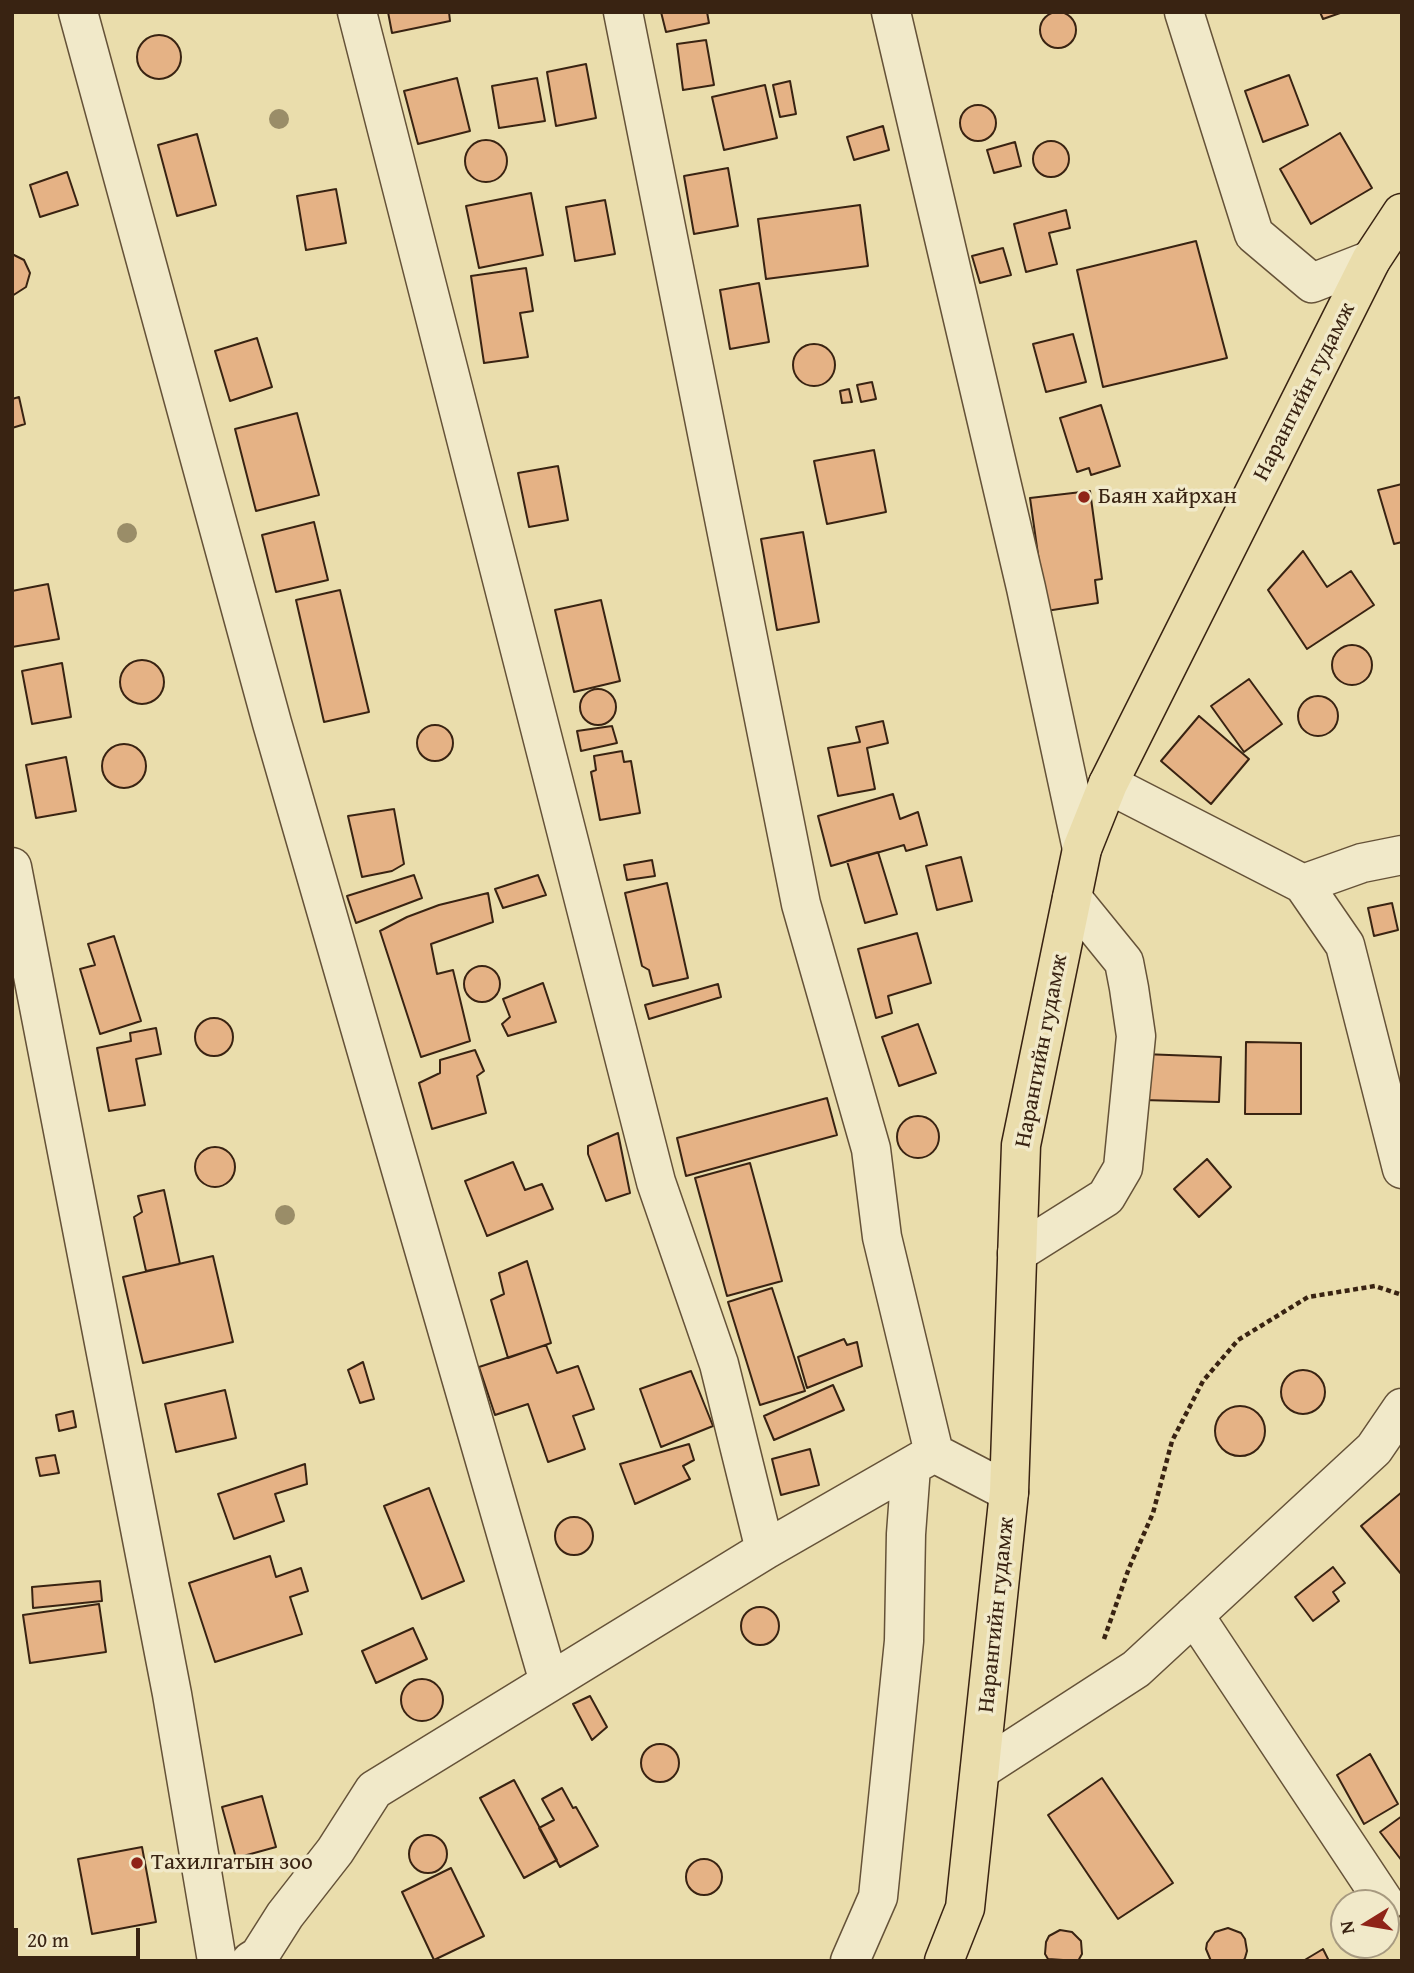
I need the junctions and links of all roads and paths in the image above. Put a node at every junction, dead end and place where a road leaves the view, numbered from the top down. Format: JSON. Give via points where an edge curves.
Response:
{"nodes":[{"id":1,"x":78,"y":12,"type":"edge"},
{"id":2,"x":357,"y":12,"type":"edge"},
{"id":3,"x":623,"y":12,"type":"edge"},
{"id":4,"x":891,"y":12,"type":"edge"},
{"id":5,"x":1184,"y":12,"type":"edge"},
{"id":6,"x":1402,"y":213,"type":"edge"},
{"id":7,"x":1371,"y":260,"type":"junction"},
{"id":8,"x":1108,"y":784,"type":"junction"},
{"id":9,"x":1082,"y":849,"type":"junction"},
{"id":10,"x":1402,"y":855,"type":"edge"},
{"id":11,"x":12,"y":867,"type":"edge"},
{"id":12,"x":1303,"y":884,"type":"junction"},
{"id":13,"x":1072,"y":898,"type":"junction"},
{"id":14,"x":1402,"y":1169,"type":"edge"},
{"id":15,"x":1017,"y":1253,"type":"junction"},
{"id":16,"x":1402,"y":1295,"type":"edge"},
{"id":17,"x":1402,"y":1408,"type":"edge"},
{"id":18,"x":923,"y":1460,"type":"junction"},
{"id":19,"x":1009,"y":1492,"type":"junction"},
{"id":20,"x":765,"y":1550,"type":"junction"},
{"id":21,"x":1194,"y":1615,"type":"junction"},
{"id":22,"x":1096,"y":1649,"type":"dead end"},
{"id":23,"x":549,"y":1682,"type":"junction"},
{"id":24,"x":980,"y":1770,"type":"junction"},
{"id":25,"x":1375,"y":1889,"type":"edge"},
{"id":26,"x":217,"y":1961,"type":"edge"},
{"id":27,"x":251,"y":1961,"type":"edge"},
{"id":28,"x":850,"y":1961,"type":"edge"},
{"id":29,"x":944,"y":1961,"type":"edge"}],
"edges":[{"from":1,"to":23,"type":"street","via":[[272,723]]},
{"from":2,"to":20,"type":"street","via":[[656,1182],[719,1364]]},
{"from":3,"to":18,"type":"street","via":[[801,904],[871,1149],[882,1237]]},
{"from":4,"to":9,"type":"street"},
{"from":5,"to":7,"type":"street","via":[[1254,234],[1312,283]]},
{"from":6,"to":7,"type":"main road","name":"Нарангийн гудамж"},
{"from":7,"to":8,"type":"main road","name":"Нарангийн гудамж"},
{"from":8,"to":9,"type":"main road","name":"Нарангийн гудамж"},
{"from":8,"to":12,"type":"street"},
{"from":9,"to":13,"type":"main road","name":"Нарангийн гудамж"},
{"from":10,"to":12,"type":"street","via":[[1362,863]]},
{"from":11,"to":26,"type":"street","via":[[172,1694]]},
{"from":12,"to":14,"type":"street","via":[[1345,945]]},
{"from":13,"to":15,"type":"main road","name":"Нарангийн гудамж","via":[[1021,1145]]},
{"from":13,"to":15,"type":"street","via":[[1124,962],[1136,1036],[1123,1168],[1106,1197]]},
{"from":15,"to":19,"type":"main road","name":"Нарангийн гудамж"},
{"from":16,"to":22,"type":"path","via":[[1375,1286],[1308,1297],[1238,1340],[1203,1381],[1172,1441],[1153,1513],[1104,1639]]},
{"from":17,"to":21,"type":"street","via":[[1374,1449]]},
{"from":18,"to":19,"type":"street"},
{"from":18,"to":20,"type":"street"},
{"from":18,"to":28,"type":"street","via":[[906,1534],[904,1641],[878,1896]]},
{"from":19,"to":24,"type":"main road","name":"Нарангийн гудамж"},
{"from":20,"to":23,"type":"street"},
{"from":21,"to":24,"type":"street","via":[[1136,1669]]},
{"from":21,"to":25,"type":"street"},
{"from":23,"to":27,"type":"street","via":[[374,1790],[335,1851]]},
{"from":24,"to":29,"type":"main road","name":"Нарангийн гудамж","via":[[964,1908]]}]}
